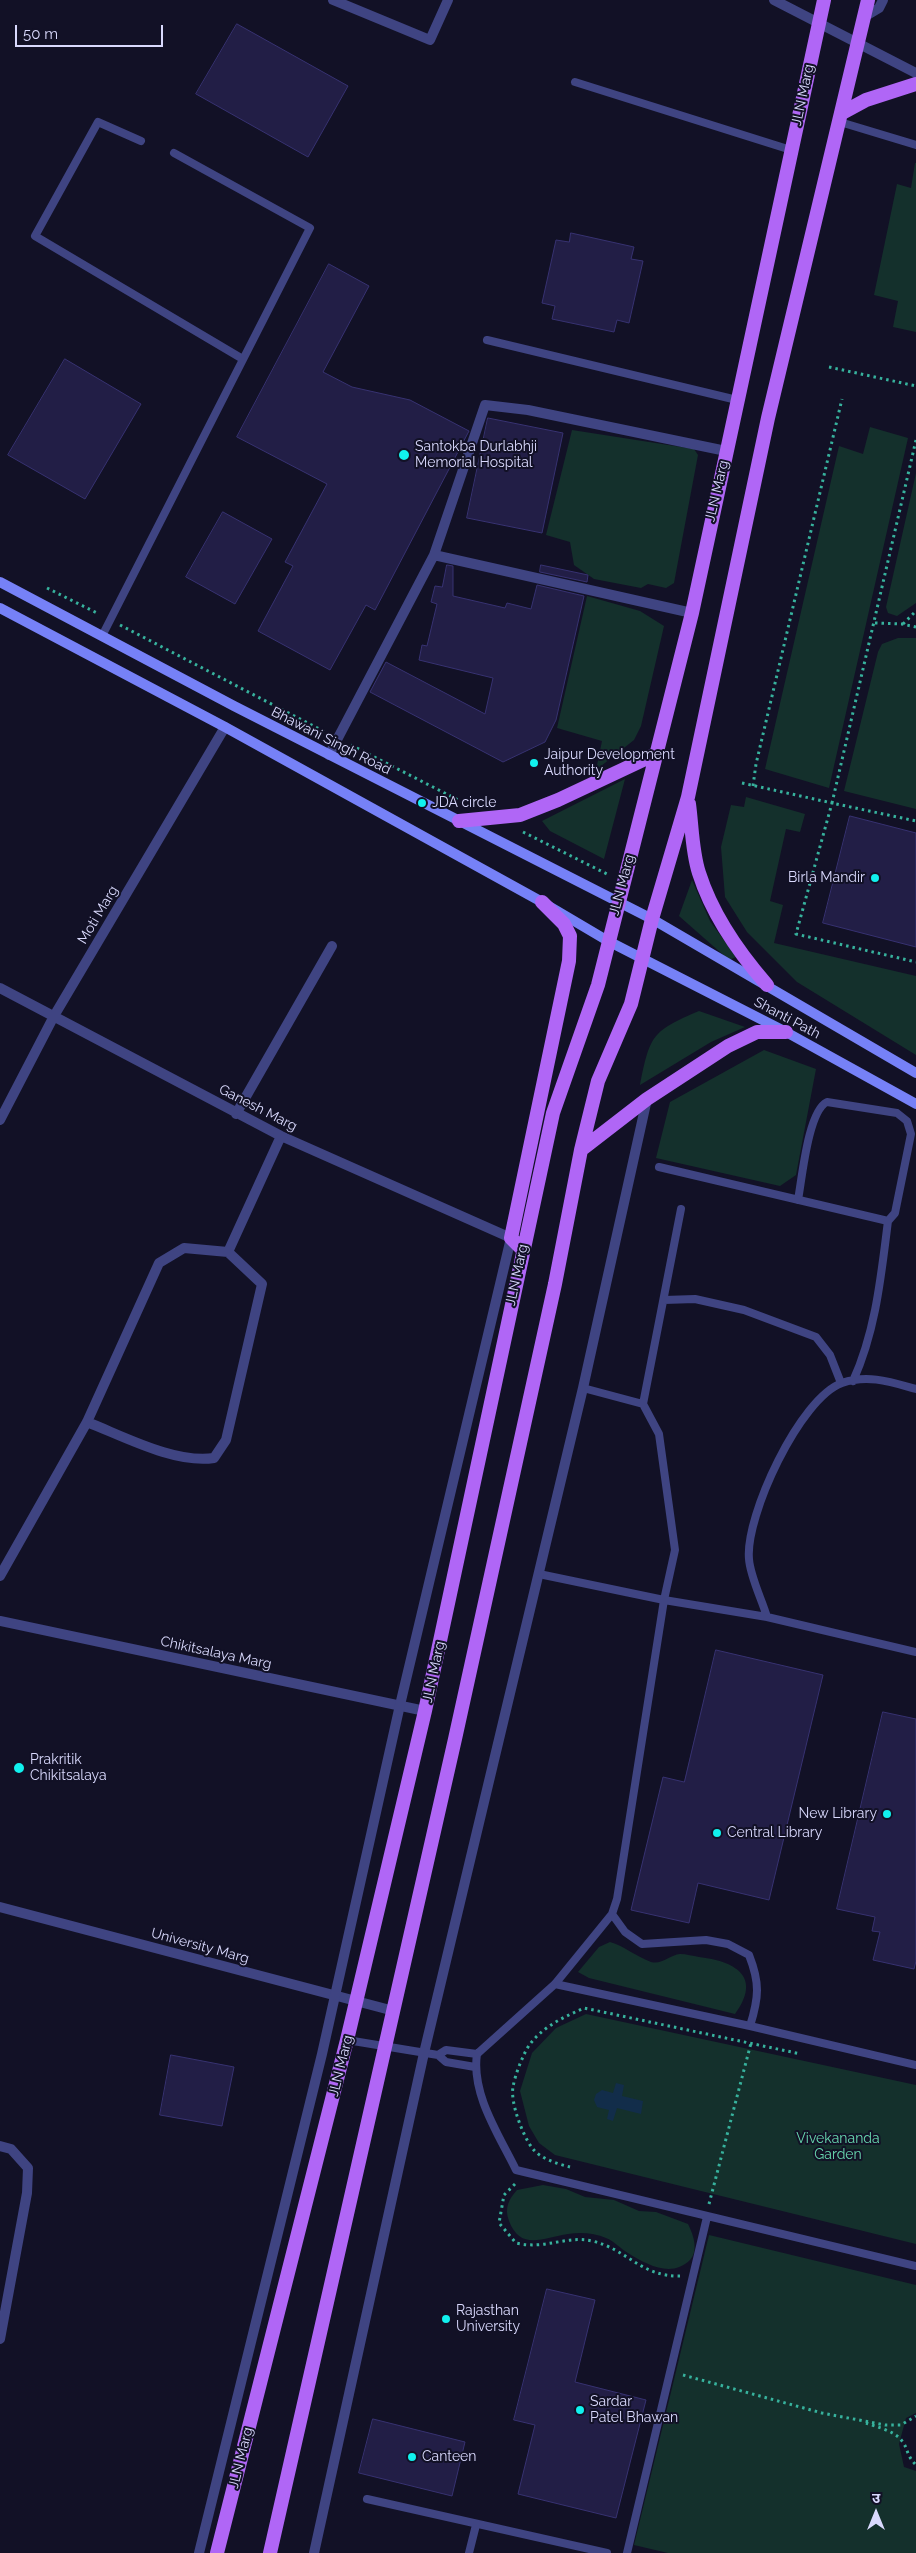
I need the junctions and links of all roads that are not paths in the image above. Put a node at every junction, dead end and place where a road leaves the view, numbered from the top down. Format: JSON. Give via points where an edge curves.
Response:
{"nodes":[{"id":1,"x":333,"y":0,"type":"edge"},
{"id":2,"x":448,"y":0,"type":"edge"},
{"id":3,"x":774,"y":0,"type":"edge"},
{"id":4,"x":824,"y":0,"type":"edge"},
{"id":5,"x":868,"y":0,"type":"edge"},
{"id":6,"x":883,"y":0,"type":"edge"},
{"id":7,"x":864,"y":17,"type":"junction"},
{"id":8,"x":819,"y":24,"type":"junction"},
{"id":9,"x":858,"y":43,"type":"junction"},
{"id":10,"x":916,"y":73,"type":"edge"},
{"id":11,"x":575,"y":82,"type":"dead end"},
{"id":12,"x":916,"y":84,"type":"edge"},
{"id":13,"x":841,"y":117,"type":"junction"},
{"id":14,"x":141,"y":141,"type":"dead end"},
{"id":15,"x":916,"y":145,"type":"edge"},
{"id":16,"x":792,"y":150,"type":"junction"},
{"id":17,"x":174,"y":153,"type":"dead end"},
{"id":18,"x":487,"y":340,"type":"dead end"},
{"id":19,"x":241,"y":358,"type":"junction"},
{"id":20,"x":738,"y":400,"type":"junction"},
{"id":21,"x":726,"y":451,"type":"junction"},
{"id":22,"x":434,"y":555,"type":"junction"},
{"id":23,"x":0,"y":582,"type":"edge"},
{"id":24,"x":0,"y":608,"type":"edge"},
{"id":25,"x":692,"y":613,"type":"junction"},
{"id":26,"x":102,"y":636,"type":"junction"},
{"id":27,"x":225,"y":727,"type":"junction"},
{"id":28,"x":658,"y":753,"type":"junction"},
{"id":29,"x":329,"y":755,"type":"junction"},
{"id":30,"x":688,"y":798,"type":"junction"},
{"id":31,"x":459,"y":821,"type":"junction"},
{"id":32,"x":617,"y":901,"type":"junction"},
{"id":33,"x":542,"y":902,"type":"junction"},
{"id":34,"x":652,"y":919,"type":"junction"},
{"id":35,"x":608,"y":941,"type":"junction"},
{"id":36,"x":332,"y":946,"type":"dead end"},
{"id":37,"x":644,"y":960,"type":"junction"},
{"id":38,"x":767,"y":985,"type":"junction"},
{"id":39,"x":0,"y":988,"type":"edge"},
{"id":40,"x":54,"y":1016,"type":"junction"},
{"id":41,"x":786,"y":1032,"type":"junction"},
{"id":42,"x":916,"y":1074,"type":"edge"},
{"id":43,"x":647,"y":1099,"type":"junction"},
{"id":44,"x":916,"y":1104,"type":"edge"},
{"id":45,"x":236,"y":1114,"type":"junction"},
{"id":46,"x":0,"y":1120,"type":"edge"},
{"id":47,"x":281,"y":1136,"type":"junction"},
{"id":48,"x":581,"y":1150,"type":"junction"},
{"id":49,"x":659,"y":1167,"type":"dead end"},
{"id":50,"x":798,"y":1200,"type":"junction"},
{"id":51,"x":681,"y":1209,"type":"dead end"},
{"id":52,"x":888,"y":1221,"type":"junction"},
{"id":53,"x":511,"y":1238,"type":"junction"},
{"id":54,"x":522,"y":1250,"type":"junction"},
{"id":55,"x":228,"y":1252,"type":"junction"},
{"id":56,"x":664,"y":1300,"type":"junction"},
{"id":57,"x":853,"y":1381,"type":"junction"},
{"id":58,"x":841,"y":1383,"type":"junction"},
{"id":59,"x":583,"y":1388,"type":"junction"},
{"id":60,"x":916,"y":1389,"type":"edge"},
{"id":61,"x":644,"y":1404,"type":"junction"},
{"id":62,"x":87,"y":1422,"type":"junction"},
{"id":63,"x":539,"y":1574,"type":"junction"},
{"id":64,"x":0,"y":1576,"type":"edge"},
{"id":65,"x":664,"y":1600,"type":"junction"},
{"id":66,"x":767,"y":1617,"type":"junction"},
{"id":67,"x":0,"y":1622,"type":"edge"},
{"id":68,"x":916,"y":1652,"type":"edge"},
{"id":69,"x":400,"y":1705,"type":"junction"},
{"id":70,"x":425,"y":1711,"type":"junction"},
{"id":71,"x":0,"y":1907,"type":"edge"},
{"id":72,"x":612,"y":1914,"type":"junction"},
{"id":73,"x":555,"y":1984,"type":"junction"},
{"id":74,"x":335,"y":1996,"type":"junction"},
{"id":75,"x":356,"y":2002,"type":"junction"},
{"id":76,"x":394,"y":2010,"type":"junction"},
{"id":77,"x":750,"y":2026,"type":"junction"},
{"id":78,"x":348,"y":2040,"type":"junction"},
{"id":79,"x":383,"y":2047,"type":"junction"},
{"id":80,"x":424,"y":2054,"type":"junction"},
{"id":81,"x":477,"y":2054,"type":"junction"},
{"id":82,"x":438,"y":2056,"type":"junction"},
{"id":83,"x":916,"y":2065,"type":"edge"},
{"id":84,"x":475,"y":2067,"type":"junction"},
{"id":85,"x":0,"y":2146,"type":"edge"},
{"id":86,"x":707,"y":2217,"type":"junction"},
{"id":87,"x":916,"y":2266,"type":"edge"},
{"id":88,"x":0,"y":2339,"type":"edge"},
{"id":89,"x":367,"y":2500,"type":"dead end"},
{"id":90,"x":476,"y":2526,"type":"junction"},
{"id":91,"x":199,"y":2553,"type":"edge"},
{"id":92,"x":217,"y":2553,"type":"edge"},
{"id":93,"x":270,"y":2553,"type":"edge"},
{"id":94,"x":314,"y":2553,"type":"edge"},
{"id":95,"x":469,"y":2553,"type":"edge"},
{"id":96,"x":607,"y":2553,"type":"edge"},
{"id":97,"x":627,"y":2553,"type":"edge"}],
"edges":[{"from":1,"to":2,"type":"street","via":[[430,40]]},
{"from":3,"to":8,"type":"street"},
{"from":4,"to":8,"type":"main road","name":"JLN Marg"},
{"from":5,"to":7,"type":"main road"},
{"from":6,"to":7,"type":"street","via":[[879,8]]},
{"from":7,"to":9,"type":"main road"},
{"from":8,"to":9,"type":"street"},
{"from":8,"to":16,"type":"main road","name":"JLN Marg"},
{"from":9,"to":10,"type":"street"},
{"from":9,"to":13,"type":"main road"},
{"from":11,"to":16,"type":"lane"},
{"from":12,"to":13,"type":"main road","via":[[866,100]]},
{"from":13,"to":15,"type":"lane"},
{"from":13,"to":30,"type":"main road","via":[[768,418]]},
{"from":14,"to":19,"type":"lane","via":[[98,122],[35,236]]},
{"from":16,"to":20,"type":"main road","name":"JLN Marg"},
{"from":17,"to":19,"type":"lane","via":[[310,228]]},
{"from":18,"to":20,"type":"lane"},
{"from":19,"to":26,"type":"lane"},
{"from":20,"to":21,"type":"main road","name":"JLN Marg"},
{"from":21,"to":22,"type":"street","via":[[528,410],[485,405]]},
{"from":21,"to":25,"type":"main road","name":"JLN Marg"},
{"from":22,"to":25,"type":"street"},
{"from":22,"to":29,"type":"street"},
{"from":23,"to":26,"type":"main road","name":"Bhawani Singh Road"},
{"from":24,"to":27,"type":"main road"},
{"from":25,"to":28,"type":"main road","name":"JLN Marg"},
{"from":26,"to":29,"type":"main road","name":"Bhawani Singh Road"},
{"from":27,"to":33,"type":"main road"},
{"from":27,"to":40,"type":"street","name":"Moti Marg"},
{"from":28,"to":31,"type":"main road","via":[[520,814]]},
{"from":28,"to":32,"type":"main road","name":"JLN Marg"},
{"from":29,"to":31,"type":"main road","name":"Bhawani Singh Road"},
{"from":30,"to":34,"type":"main road"},
{"from":30,"to":38,"type":"main road","via":[[699,874],[719,919]]},
{"from":31,"to":32,"type":"main road","name":"Bhawani Singh Road"},
{"from":32,"to":34,"type":"main road","name":"Bhawani Singh Road"},
{"from":32,"to":35,"type":"main road","name":"JLN Marg"},
{"from":33,"to":35,"type":"main road"},
{"from":33,"to":53,"type":"main road","via":[[564,924],[570,936],[569,961]]},
{"from":34,"to":37,"type":"main road"},
{"from":34,"to":38,"type":"main road","name":"Bhawani Singh Road"},
{"from":35,"to":37,"type":"main road"},
{"from":35,"to":54,"type":"main road","name":"JLN Marg","via":[[598,985],[553,1113]]},
{"from":36,"to":45,"type":"street"},
{"from":37,"to":41,"type":"main road","name":"Shanti Path"},
{"from":37,"to":48,"type":"main road","via":[[631,1004],[598,1082]]},
{"from":38,"to":42,"type":"main road","name":"Bhawani Singh Road"},
{"from":39,"to":40,"type":"street","name":"Ganesh Marg"},
{"from":40,"to":45,"type":"street","name":"Ganesh Marg"},
{"from":40,"to":46,"type":"street","name":"Moti Marg"},
{"from":41,"to":43,"type":"main road","via":[[757,1032],[728,1046]]},
{"from":41,"to":44,"type":"main road","name":"Shanti Path"},
{"from":43,"to":48,"type":"main road"},
{"from":43,"to":59,"type":"street"},
{"from":45,"to":47,"type":"street","name":"Ganesh Marg"},
{"from":47,"to":53,"type":"street","name":"Ganesh Marg"},
{"from":47,"to":55,"type":"street"},
{"from":48,"to":76,"type":"main road","via":[[555,1284]]},
{"from":49,"to":50,"type":"lane"},
{"from":50,"to":52,"type":"lane"},
{"from":50,"to":52,"type":"lane","via":[[814,1117],[821,1105],[827,1102],[897,1113],[907,1121],[910,1134],[895,1213]]},
{"from":51,"to":56,"type":"lane"},
{"from":52,"to":57,"type":"lane","via":[[877,1306],[866,1353]]},
{"from":53,"to":54,"type":"main road"},
{"from":53,"to":69,"type":"street"},
{"from":54,"to":70,"type":"main road","name":"JLN Marg"},
{"from":55,"to":62,"type":"street","via":[[184,1248],[159,1264]]},
{"from":55,"to":62,"type":"street","via":[[262,1284],[226,1440],[214,1458],[199,1460],[171,1454]]},
{"from":56,"to":58,"type":"lane","via":[[694,1299],[744,1310],[816,1337],[830,1355]]},
{"from":56,"to":61,"type":"lane"},
{"from":57,"to":58,"type":"lane"},
{"from":57,"to":60,"type":"lane","via":[[871,1377]]},
{"from":58,"to":66,"type":"lane","via":[[810,1407],[789,1441],[755,1517],[749,1558]]},
{"from":59,"to":61,"type":"lane"},
{"from":59,"to":63,"type":"street"},
{"from":61,"to":65,"type":"lane","via":[[659,1434],[675,1550]]},
{"from":62,"to":64,"type":"street"},
{"from":63,"to":65,"type":"lane"},
{"from":63,"to":80,"type":"street"},
{"from":65,"to":66,"type":"lane"},
{"from":65,"to":72,"type":"lane"},
{"from":66,"to":68,"type":"lane"},
{"from":67,"to":69,"type":"street","name":"Chikitsalaya Marg"},
{"from":69,"to":70,"type":"street","name":"Chikitsalaya Marg"},
{"from":69,"to":74,"type":"street"},
{"from":70,"to":75,"type":"main road","name":"JLN Marg"},
{"from":71,"to":74,"type":"street","name":"University Marg"},
{"from":72,"to":73,"type":"lane"},
{"from":72,"to":77,"type":"lane","via":[[625,1932],[642,1944],[706,1940],[728,1944],[749,1955],[757,1974],[758,1999]]},
{"from":73,"to":77,"type":"lane"},
{"from":73,"to":81,"type":"lane"},
{"from":74,"to":75,"type":"street","name":"University Marg"},
{"from":74,"to":91,"type":"street"},
{"from":75,"to":76,"type":"street","name":"University Marg"},
{"from":75,"to":78,"type":"main road","name":"JLN Marg"},
{"from":76,"to":79,"type":"main road"},
{"from":77,"to":83,"type":"lane"},
{"from":78,"to":79,"type":"lane"},
{"from":78,"to":92,"type":"main road","name":"JLN Marg"},
{"from":79,"to":80,"type":"lane"},
{"from":79,"to":93,"type":"main road"},
{"from":80,"to":82,"type":"lane"},
{"from":80,"to":94,"type":"street"},
{"from":81,"to":82,"type":"lane","via":[[446,2050]]},
{"from":81,"to":84,"type":"lane"},
{"from":82,"to":84,"type":"lane","via":[[446,2062]]},
{"from":84,"to":86,"type":"lane","via":[[480,2094],[516,2170]]},
{"from":85,"to":88,"type":"street","via":[[11,2148],[28,2168],[27,2193]]},
{"from":86,"to":87,"type":"lane"},
{"from":86,"to":97,"type":"lane"},
{"from":89,"to":90,"type":"lane"},
{"from":90,"to":95,"type":"lane"},
{"from":90,"to":96,"type":"lane"}]}
